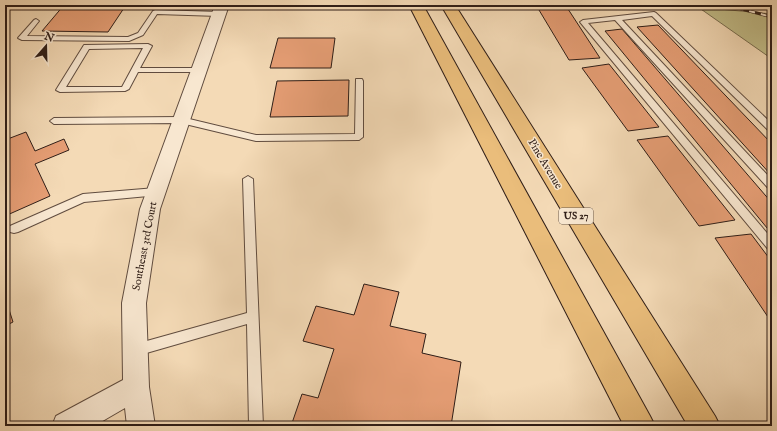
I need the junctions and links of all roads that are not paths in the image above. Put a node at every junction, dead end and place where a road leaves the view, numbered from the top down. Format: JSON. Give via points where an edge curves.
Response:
{"nodes":[{"id":1,"x":159,"y":5,"type":"edge"},
{"id":2,"x":416,"y":5,"type":"edge"},
{"id":3,"x":448,"y":5,"type":"edge"},
{"id":4,"x":221,"y":9,"type":"edge"},
{"id":5,"x":155,"y":12,"type":"junction"},
{"id":6,"x":617,"y":18,"type":"junction"},
{"id":7,"x":36,"y":21,"type":"dead end"},
{"id":8,"x":135,"y":70,"type":"junction"},
{"id":9,"x":199,"y":70,"type":"junction"},
{"id":10,"x":359,"y":81,"type":"dead end"},
{"id":11,"x":181,"y":120,"type":"junction"},
{"id":12,"x":54,"y":121,"type":"dead end"},
{"id":13,"x":772,"y":129,"type":"edge"},
{"id":14,"x":248,"y":179,"type":"dead end"},
{"id":15,"x":772,"y":186,"type":"edge"},
{"id":16,"x":156,"y":192,"type":"junction"},
{"id":17,"x":14,"y":229,"type":"dead end"},
{"id":18,"x":772,"y":246,"type":"edge"},
{"id":19,"x":252,"y":317,"type":"junction"},
{"id":20,"x":136,"y":350,"type":"junction"},
{"id":21,"x":136,"y":387,"type":"junction"},
{"id":22,"x":66,"y":426,"type":"edge"},
{"id":23,"x":141,"y":426,"type":"edge"},
{"id":24,"x":256,"y":426,"type":"edge"},
{"id":25,"x":640,"y":426,"type":"edge"},
{"id":26,"x":705,"y":426,"type":"edge"}],
"edges":[{"from":1,"to":5,"type":"lane"},
{"from":2,"to":25,"type":"highway"},
{"from":3,"to":26,"type":"highway","name":"Pine Avenue","number":"US 27"},
{"from":4,"to":5,"type":"lane"},
{"from":4,"to":9,"type":"street","name":"Southeast 3rd Court"},
{"from":5,"to":7,"type":"lane","via":[[141,34],[129,39],[22,38]]},
{"from":6,"to":13,"type":"lane","via":[[654,14]]},
{"from":6,"to":15,"type":"lane"},
{"from":6,"to":18,"type":"lane","via":[[583,22]]},
{"from":8,"to":8,"type":"lane","via":[[148,46],[88,47],[60,90],[126,89]]},
{"from":8,"to":9,"type":"lane"},
{"from":9,"to":11,"type":"street","name":"Southeast 3rd Court"},
{"from":10,"to":11,"type":"lane","via":[[359,137],[256,138]]},
{"from":11,"to":12,"type":"lane"},
{"from":11,"to":16,"type":"street","name":"Southeast 3rd Court"},
{"from":14,"to":19,"type":"lane"},
{"from":16,"to":17,"type":"lane","via":[[83,198]]},
{"from":16,"to":20,"type":"street","name":"Southeast 3rd Court","via":[[150,209],[134,303]]},
{"from":19,"to":20,"type":"lane"},
{"from":19,"to":24,"type":"lane"},
{"from":20,"to":21,"type":"street","name":"Southeast 3rd Court"},
{"from":21,"to":22,"type":"street"},
{"from":21,"to":23,"type":"street","name":"Southeast 3rd Court"}]}
